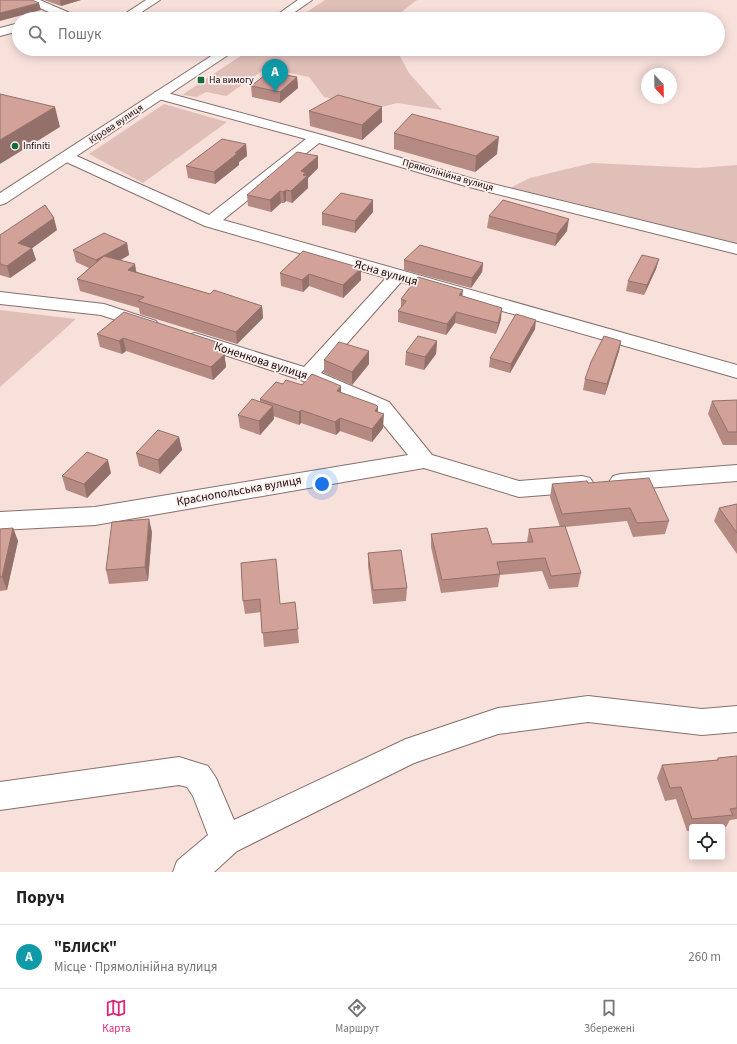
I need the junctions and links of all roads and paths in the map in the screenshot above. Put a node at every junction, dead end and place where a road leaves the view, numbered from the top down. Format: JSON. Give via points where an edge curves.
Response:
{"nodes":[{"id":1,"x":30,"y":0,"type":"edge"},
{"id":2,"x":154,"y":0,"type":"edge"},
{"id":3,"x":306,"y":0,"type":"edge"},
{"id":4,"x":59,"y":12,"type":"edge"},
{"id":5,"x":134,"y":12,"type":"edge"},
{"id":6,"x":288,"y":12,"type":"edge"},
{"id":7,"x":12,"y":29,"type":"edge"},
{"id":8,"x":0,"y":32,"type":"edge"},
{"id":9,"x":221,"y":56,"type":"edge"},
{"id":10,"x":160,"y":95,"type":"junction"},
{"id":11,"x":317,"y":138,"type":"junction"},
{"id":12,"x":67,"y":157,"type":"junction"},
{"id":13,"x":0,"y":200,"type":"edge"},
{"id":14,"x":211,"y":222,"type":"junction"},
{"id":15,"x":737,"y":249,"type":"edge"},
{"id":16,"x":397,"y":276,"type":"junction"},
{"id":17,"x":0,"y":298,"type":"edge"},
{"id":18,"x":737,"y":372,"type":"edge"},
{"id":19,"x":308,"y":375,"type":"junction"},
{"id":20,"x":424,"y":460,"type":"junction"},
{"id":21,"x":737,"y":473,"type":"edge"},
{"id":22,"x":0,"y":521,"type":"edge"},
{"id":23,"x":737,"y":719,"type":"edge"},
{"id":24,"x":0,"y":796,"type":"edge"},
{"id":25,"x":226,"y":840,"type":"junction"},
{"id":26,"x":189,"y":872,"type":"edge"}],
"edges":[{"from":1,"to":4,"type":"street"},
{"from":2,"to":5,"type":"street"},
{"from":3,"to":6,"type":"street"},
{"from":7,"to":8,"type":"street"},
{"from":9,"to":10,"type":"street","name":"Кірова вулиця"},
{"from":10,"to":11,"type":"street","name":"Прямолінійна вулиця"},
{"from":10,"to":12,"type":"street","name":"Кірова вулиця"},
{"from":11,"to":14,"type":"street"},
{"from":11,"to":15,"type":"street","name":"Прямолінійна вулиця","via":[[475,184]]},
{"from":12,"to":13,"type":"street","name":"Кірова вулиця"},
{"from":12,"to":14,"type":"street","name":"Ясна вулиця"},
{"from":14,"to":16,"type":"street","name":"Ясна вулиця"},
{"from":16,"to":18,"type":"street","name":"Ясна вулиця"},
{"from":16,"to":19,"type":"street"},
{"from":17,"to":19,"type":"street","name":"Коненкова вулиця","via":[[104,310]]},
{"from":19,"to":20,"type":"street","name":"Коненкова вулиця","via":[[381,407]]},
{"from":20,"to":21,"type":"street","name":"Краснопольська вулиця","via":[[519,489]]},
{"from":20,"to":22,"type":"street","name":"Краснопольська вулиця","via":[[95,516]]},
{"from":23,"to":25,"type":"street","via":[[702,722],[588,709],[498,721],[406,752]]},
{"from":24,"to":25,"type":"street","via":[[179,771],[197,776],[206,788]]},
{"from":25,"to":26,"type":"street"}]}
